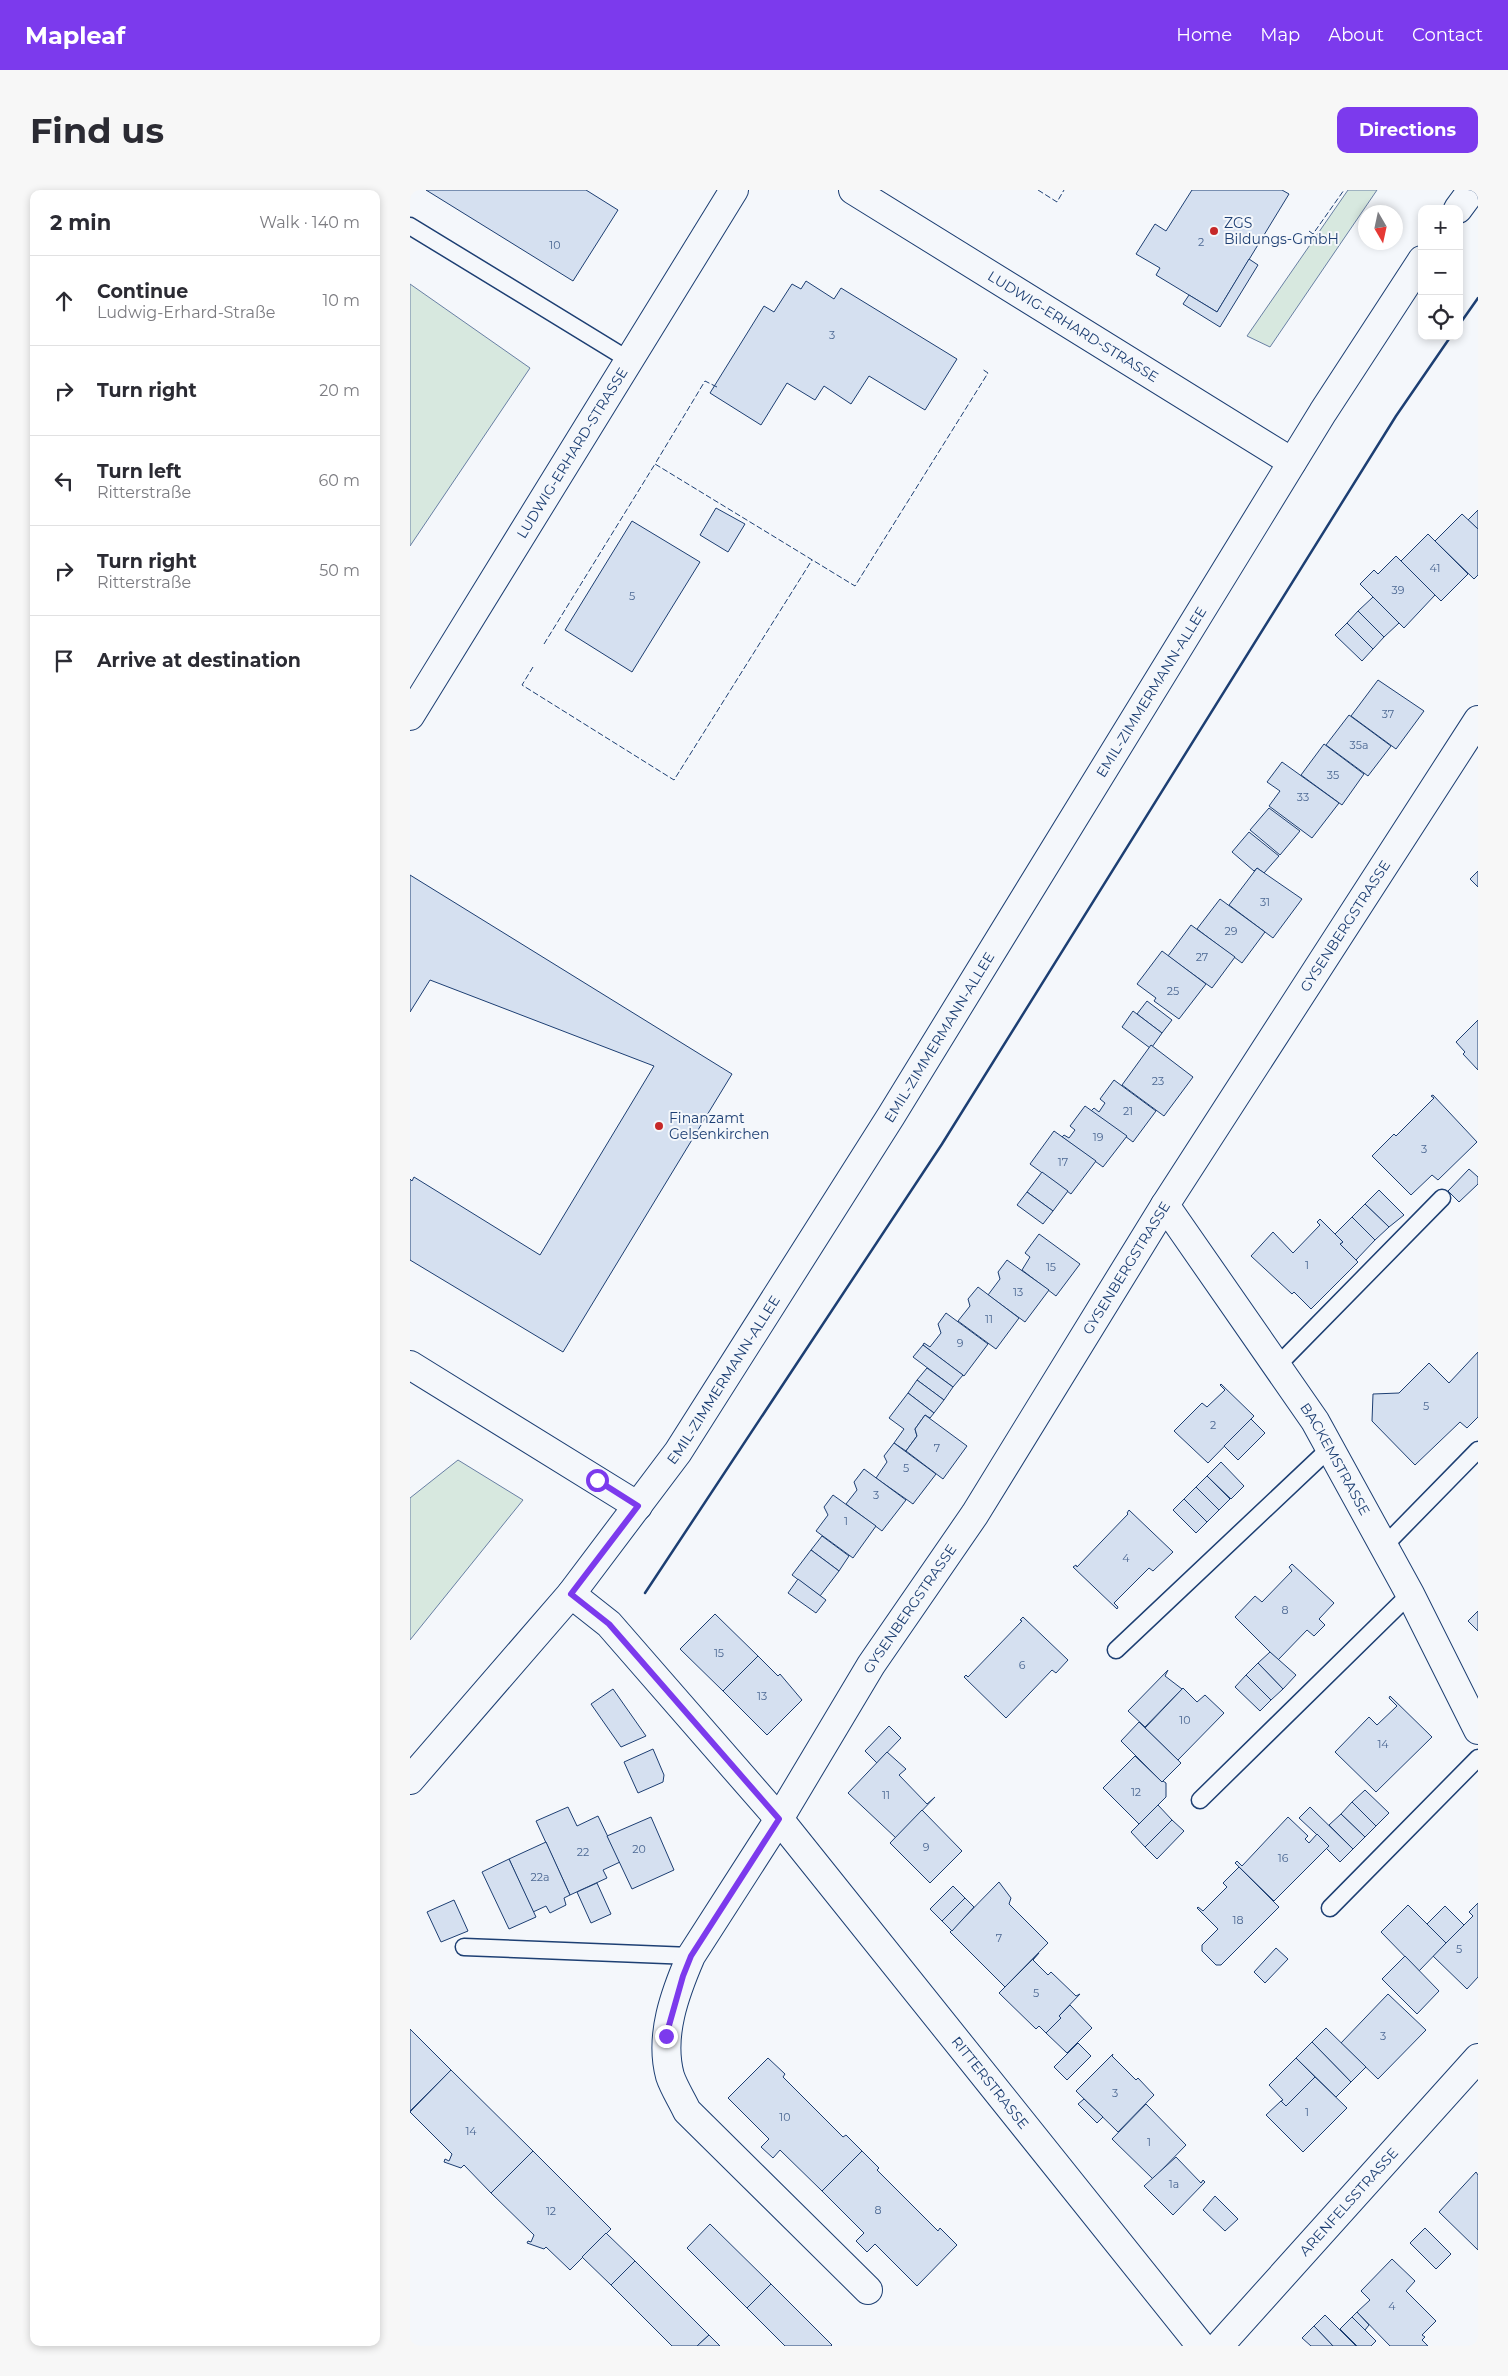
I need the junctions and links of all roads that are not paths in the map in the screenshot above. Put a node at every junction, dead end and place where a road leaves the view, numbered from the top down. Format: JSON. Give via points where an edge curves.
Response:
{"nodes":[{"id":1,"x":734,"y":190,"type":"edge"},
{"id":2,"x":853,"y":190,"type":"edge"},
{"id":3,"x":1472,"y":190,"type":"edge"},
{"id":4,"x":1461,"y":205,"type":"edge"},
{"id":5,"x":410,"y":226,"type":"edge"},
{"id":6,"x":1418,"y":266,"type":"edge"},
{"id":7,"x":629,"y":360,"type":"junction"},
{"id":8,"x":1292,"y":462,"type":"junction"},
{"id":9,"x":410,"y":716,"type":"edge"},
{"id":10,"x":1478,"y":720,"type":"edge"},
{"id":11,"x":1442,"y":1198,"type":"dead end"},
{"id":12,"x":1165,"y":1205,"type":"junction"},
{"id":13,"x":410,"y":1365,"type":"edge"},
{"id":14,"x":1277,"y":1366,"type":"junction"},
{"id":15,"x":1330,"y":1448,"type":"junction"},
{"id":16,"x":1478,"y":1450,"type":"edge"},
{"id":17,"x":638,"y":1506,"type":"junction"},
{"id":18,"x":1384,"y":1546,"type":"junction"},
{"id":19,"x":571,"y":1594,"type":"junction"},
{"id":20,"x":1410,"y":1594,"type":"junction"},
{"id":21,"x":1116,"y":1650,"type":"dead end"},
{"id":22,"x":1478,"y":1730,"type":"edge"},
{"id":23,"x":1478,"y":1758,"type":"edge"},
{"id":24,"x":410,"y":1780,"type":"edge"},
{"id":25,"x":1200,"y":1800,"type":"dead end"},
{"id":26,"x":779,"y":1819,"type":"junction"},
{"id":27,"x":1330,"y":1908,"type":"dead end"},
{"id":28,"x":464,"y":1947,"type":"dead end"},
{"id":29,"x":691,"y":1956,"type":"junction"},
{"id":30,"x":1478,"y":2058,"type":"edge"},
{"id":31,"x":868,"y":2290,"type":"dead end"},
{"id":32,"x":1201,"y":2346,"type":"edge"},
{"id":33,"x":1219,"y":2346,"type":"edge"}],
"edges":[{"from":1,"to":7,"type":"street","name":"LUDWIG-ERHARD-STRASSE"},
{"from":2,"to":8,"type":"street","name":"LUDWIG-ERHARD-STRASSE"},
{"from":3,"to":4,"type":"street"},
{"from":5,"to":7,"type":"lane"},
{"from":6,"to":8,"type":"street","name":"EMIL-ZIMMERMANN-ALLEE"},
{"from":7,"to":9,"type":"street","name":"LUDWIG-ERHARD-STRASSE"},
{"from":8,"to":17,"type":"street","name":"EMIL-ZIMMERMANN-ALLEE","via":[[885,1125],[678,1452]]},
{"from":10,"to":12,"type":"street","name":"GYSENBERGSTRASSE"},
{"from":11,"to":14,"type":"lane"},
{"from":12,"to":14,"type":"street","name":"BACKEMSTRASSE"},
{"from":12,"to":26,"type":"street","name":"GYSENBERGSTRASSE","via":[[975,1514],[871,1665]]},
{"from":13,"to":17,"type":"street"},
{"from":14,"to":15,"type":"street","name":"BACKEMSTRASSE"},
{"from":15,"to":18,"type":"street","name":"BACKEMSTRASSE"},
{"from":15,"to":21,"type":"lane"},
{"from":16,"to":18,"type":"lane"},
{"from":17,"to":19,"type":"street","name":"EMIL-ZIMMERMANN-ALLEE"},
{"from":18,"to":20,"type":"street","name":"BACKEMSTRASSE"},
{"from":19,"to":24,"type":"street","name":"EMIL-ZIMMERMANN-ALLEE"},
{"from":19,"to":26,"type":"street","name":"RITTERSTRASSE","via":[[609,1624]]},
{"from":20,"to":22,"type":"street","name":"BACKEMSTRASSE"},
{"from":20,"to":25,"type":"lane"},
{"from":23,"to":27,"type":"lane"},
{"from":26,"to":29,"type":"street"},
{"from":26,"to":32,"type":"street","name":"RITTERSTRASSE"},
{"from":28,"to":29,"type":"lane"},
{"from":29,"to":31,"type":"street","via":[[666,2036],[670,2076],[687,2112]]},
{"from":30,"to":33,"type":"street","name":"ARENFELSSTRASSE"}]}
